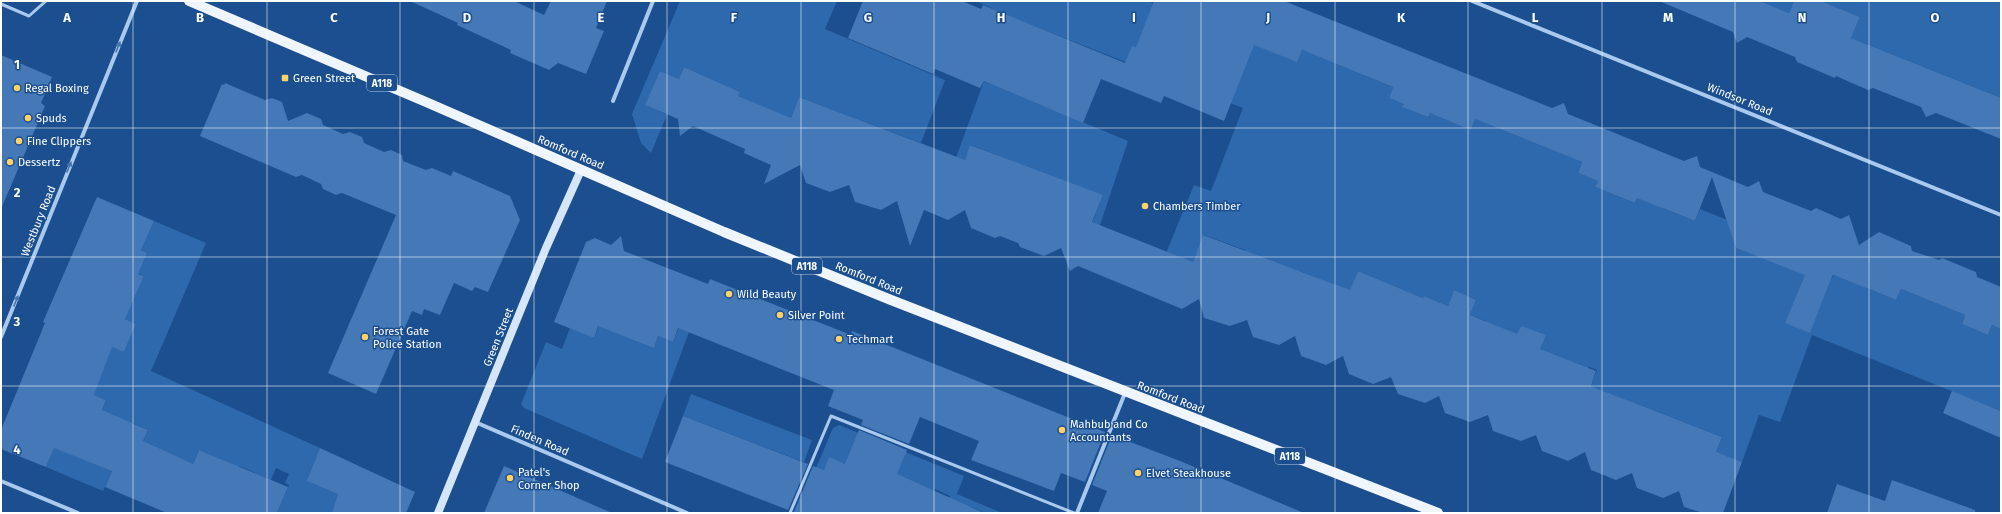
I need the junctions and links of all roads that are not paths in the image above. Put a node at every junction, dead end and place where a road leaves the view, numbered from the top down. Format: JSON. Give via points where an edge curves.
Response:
{"nodes":[{"id":1,"x":46,"y":1,"type":"edge"},
{"id":2,"x":189,"y":1,"type":"edge"},
{"id":3,"x":653,"y":1,"type":"edge"},
{"id":4,"x":1472,"y":1,"type":"edge"},
{"id":5,"x":136,"y":3,"type":"edge"},
{"id":6,"x":1,"y":4,"type":"edge"},
{"id":7,"x":613,"y":101,"type":"dead end"},
{"id":8,"x":580,"y":170,"type":"junction"},
{"id":9,"x":2001,"y":215,"type":"edge"},
{"id":10,"x":1,"y":337,"type":"edge"},
{"id":11,"x":1126,"y":392,"type":"junction"},
{"id":12,"x":475,"y":422,"type":"junction"},
{"id":13,"x":1,"y":481,"type":"edge"},
{"id":14,"x":78,"y":513,"type":"edge"},
{"id":15,"x":438,"y":513,"type":"edge"},
{"id":16,"x":687,"y":513,"type":"edge"},
{"id":17,"x":790,"y":513,"type":"edge"},
{"id":18,"x":1076,"y":513,"type":"edge"},
{"id":19,"x":1438,"y":513,"type":"edge"}],
"edges":[{"from":1,"to":6,"type":"lane","via":[[29,16]]},
{"from":2,"to":8,"type":"main road","name":"Romford Road","number":"A118"},
{"from":3,"to":7,"type":"street"},
{"from":4,"to":9,"type":"street","name":"Windsor Road"},
{"from":10,"to":5,"type":"street","name":"Westbury Road","one_way":true},
{"from":8,"to":11,"type":"main road","name":"Romford Road","number":"A118","via":[[768,250]]},
{"from":8,"to":12,"type":"main road","name":"Green Street"},
{"from":11,"to":18,"type":"street"},
{"from":11,"to":19,"type":"main road","name":"Romford Road","number":"A118"},
{"from":12,"to":15,"type":"main road","name":"Green Street"},
{"from":12,"to":16,"type":"street","name":"Finden Road"},
{"from":13,"to":14,"type":"street"},
{"from":17,"to":18,"type":"lane","via":[[831,416]]}]}
